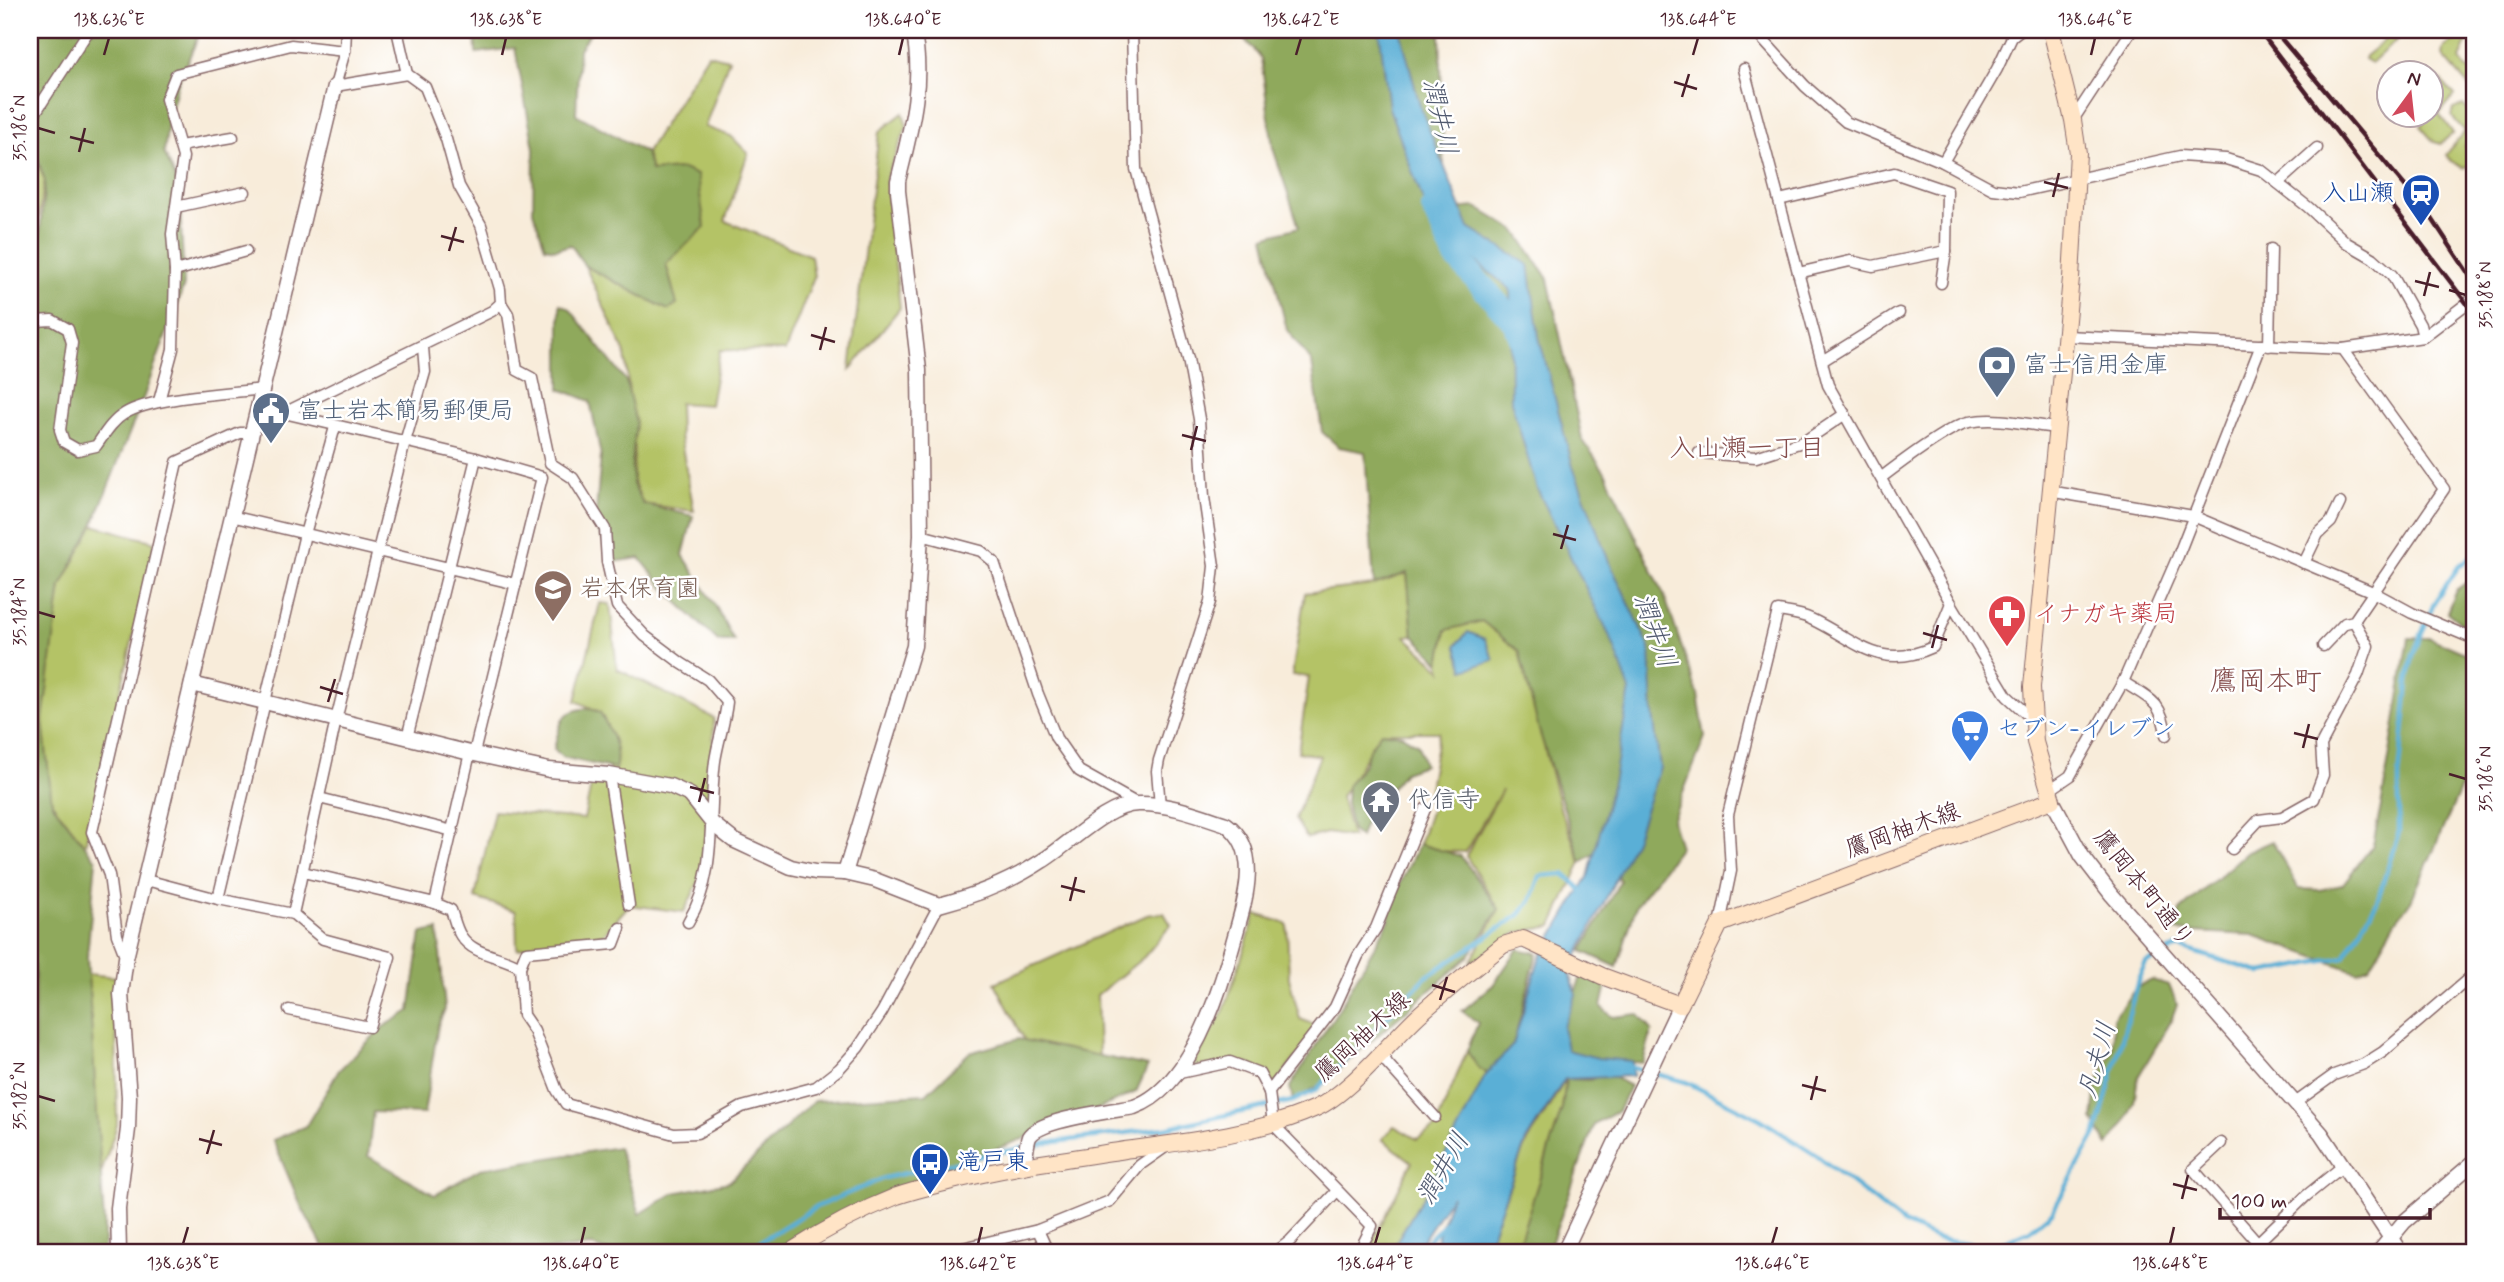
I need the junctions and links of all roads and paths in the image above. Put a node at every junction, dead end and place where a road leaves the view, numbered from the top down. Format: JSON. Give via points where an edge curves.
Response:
{"nodes":[{"id":1,"x":89,"y":30,"type":"edge"},
{"id":2,"x":346,"y":30,"type":"edge"},
{"id":3,"x":397,"y":30,"type":"edge"},
{"id":4,"x":913,"y":30,"type":"edge"},
{"id":5,"x":1132,"y":30,"type":"edge"},
{"id":6,"x":1754,"y":30,"type":"edge"},
{"id":7,"x":2021,"y":30,"type":"edge"},
{"id":8,"x":2051,"y":30,"type":"edge"},
{"id":9,"x":2132,"y":30,"type":"edge"},
{"id":10,"x":345,"y":51,"type":"junction"},
{"id":11,"x":1745,"y":69,"type":"dead end"},
{"id":12,"x":407,"y":74,"type":"junction"},
{"id":13,"x":335,"y":86,"type":"junction"},
{"id":14,"x":2073,"y":120,"type":"junction"},
{"id":15,"x":30,"y":121,"type":"edge"},
{"id":16,"x":233,"y":137,"type":"dead end"},
{"id":17,"x":180,"y":146,"type":"junction"},
{"id":18,"x":2317,"y":148,"type":"dead end"},
{"id":19,"x":1943,"y":162,"type":"junction"},
{"id":20,"x":2077,"y":179,"type":"junction"},
{"id":21,"x":2278,"y":183,"type":"junction"},
{"id":22,"x":245,"y":192,"type":"dead end"},
{"id":23,"x":1779,"y":201,"type":"junction"},
{"id":24,"x":176,"y":207,"type":"junction"},
{"id":25,"x":2271,"y":249,"type":"dead end"},
{"id":26,"x":246,"y":251,"type":"dead end"},
{"id":27,"x":1946,"y":251,"type":"junction"},
{"id":28,"x":175,"y":271,"type":"junction"},
{"id":29,"x":1798,"y":273,"type":"junction"},
{"id":30,"x":1941,"y":283,"type":"dead end"},
{"id":31,"x":2474,"y":298,"type":"edge"},
{"id":32,"x":501,"y":303,"type":"junction"},
{"id":33,"x":1899,"y":313,"type":"dead end"},
{"id":34,"x":30,"y":329,"type":"edge"},
{"id":35,"x":2066,"y":336,"type":"junction"},
{"id":36,"x":2423,"y":337,"type":"junction"},
{"id":37,"x":2265,"y":346,"type":"junction"},
{"id":38,"x":423,"y":347,"type":"junction"},
{"id":39,"x":2343,"y":349,"type":"junction"},
{"id":40,"x":1822,"y":361,"type":"junction"},
{"id":41,"x":263,"y":389,"type":"junction"},
{"id":42,"x":159,"y":401,"type":"junction"},
{"id":43,"x":258,"y":407,"type":"junction"},
{"id":44,"x":282,"y":414,"type":"junction"},
{"id":45,"x":1845,"y":414,"type":"junction"},
{"id":46,"x":335,"y":427,"type":"junction"},
{"id":47,"x":2056,"y":428,"type":"junction"},
{"id":48,"x":251,"y":433,"type":"junction"},
{"id":49,"x":405,"y":442,"type":"junction"},
{"id":50,"x":1699,"y":453,"type":"dead end"},
{"id":51,"x":476,"y":458,"type":"junction"},
{"id":52,"x":1882,"y":477,"type":"junction"},
{"id":53,"x":2049,"y":491,"type":"junction"},
{"id":54,"x":2340,"y":503,"type":"dead end"},
{"id":55,"x":231,"y":516,"type":"junction"},
{"id":56,"x":2193,"y":516,"type":"junction"},
{"id":57,"x":305,"y":534,"type":"junction"},
{"id":58,"x":921,"y":535,"type":"junction"},
{"id":59,"x":378,"y":551,"type":"junction"},
{"id":60,"x":2304,"y":562,"type":"junction"},
{"id":61,"x":448,"y":568,"type":"junction"},
{"id":62,"x":516,"y":584,"type":"junction"},
{"id":63,"x":2373,"y":592,"type":"junction"},
{"id":64,"x":1951,"y":603,"type":"junction"},
{"id":65,"x":2354,"y":621,"type":"junction"},
{"id":66,"x":2474,"y":639,"type":"edge"},
{"id":67,"x":2323,"y":646,"type":"dead end"},
{"id":68,"x":2123,"y":682,"type":"junction"},
{"id":69,"x":192,"y":684,"type":"junction"},
{"id":70,"x":266,"y":701,"type":"junction"},
{"id":71,"x":336,"y":720,"type":"junction"},
{"id":72,"x":2033,"y":720,"type":"junction"},
{"id":73,"x":2166,"y":735,"type":"dead end"},
{"id":74,"x":407,"y":738,"type":"junction"},
{"id":75,"x":472,"y":753,"type":"junction"},
{"id":76,"x":609,"y":775,"type":"junction"},
{"id":77,"x":2050,"y":795,"type":"junction"},
{"id":78,"x":319,"y":798,"type":"junction"},
{"id":79,"x":1136,"y":803,"type":"junction"},
{"id":80,"x":1160,"y":806,"type":"junction"},
{"id":81,"x":1425,"y":809,"type":"dead end"},
{"id":82,"x":712,"y":824,"type":"junction"},
{"id":83,"x":453,"y":831,"type":"junction"},
{"id":84,"x":2232,"y":849,"type":"dead end"},
{"id":85,"x":303,"y":872,"type":"junction"},
{"id":86,"x":845,"y":873,"type":"junction"},
{"id":87,"x":146,"y":880,"type":"junction"},
{"id":88,"x":218,"y":899,"type":"junction"},
{"id":89,"x":435,"y":903,"type":"junction"},
{"id":90,"x":629,"y":905,"type":"dead end"},
{"id":91,"x":939,"y":905,"type":"junction"},
{"id":92,"x":293,"y":914,"type":"junction"},
{"id":93,"x":688,"y":922,"type":"dead end"},
{"id":94,"x":1720,"y":924,"type":"junction"},
{"id":95,"x":620,"y":928,"type":"dead end"},
{"id":96,"x":126,"y":958,"type":"junction"},
{"id":97,"x":520,"y":967,"type":"junction"},
{"id":98,"x":2474,"y":974,"type":"edge"},
{"id":99,"x":1680,"y":1005,"type":"junction"},
{"id":100,"x":289,"y":1010,"type":"dead end"},
{"id":101,"x":1381,"y":1052,"type":"junction"},
{"id":102,"x":1175,"y":1074,"type":"junction"},
{"id":103,"x":1269,"y":1092,"type":"junction"},
{"id":104,"x":2295,"y":1103,"type":"junction"},
{"id":105,"x":1435,"y":1116,"type":"dead end"},
{"id":106,"x":1273,"y":1124,"type":"junction"},
{"id":107,"x":2221,"y":1143,"type":"dead end"},
{"id":108,"x":1169,"y":1144,"type":"junction"},
{"id":109,"x":2474,"y":1162,"type":"edge"},
{"id":110,"x":1024,"y":1164,"type":"junction"},
{"id":111,"x":2343,"y":1166,"type":"junction"},
{"id":112,"x":1337,"y":1191,"type":"junction"},
{"id":113,"x":1038,"y":1230,"type":"junction"},
{"id":114,"x":2391,"y":1237,"type":"junction"},
{"id":115,"x":2259,"y":1244,"type":"junction"},
{"id":116,"x":119,"y":1252,"type":"edge"},
{"id":117,"x":790,"y":1252,"type":"edge"},
{"id":118,"x":946,"y":1252,"type":"edge"},
{"id":119,"x":1048,"y":1252,"type":"edge"},
{"id":120,"x":1276,"y":1252,"type":"edge"},
{"id":121,"x":1359,"y":1252,"type":"edge"},
{"id":122,"x":1564,"y":1252,"type":"edge"},
{"id":123,"x":2248,"y":1252,"type":"edge"},
{"id":124,"x":2379,"y":1252,"type":"edge"},
{"id":125,"x":2400,"y":1252,"type":"edge"}],
"edges":[{"from":1,"to":15,"type":"street"},
{"from":2,"to":10,"type":"street"},
{"from":3,"to":12,"type":"street"},
{"from":4,"to":58,"type":"street","via":[[918,65],[898,198],[919,370]]},
{"from":5,"to":80,"type":"street","via":[[1136,169],[1188,359],[1214,566],[1210,601],[1159,760]]},
{"from":6,"to":19,"type":"street","via":[[1805,86],[1846,122]]},
{"from":7,"to":19,"type":"street","via":[[2012,37]]},
{"from":8,"to":14,"type":"main road"},
{"from":9,"to":14,"type":"street"},
{"from":10,"to":13,"type":"street"},
{"from":10,"to":17,"type":"street","via":[[291,46],[176,74],[166,99]]},
{"from":11,"to":23,"type":"street"},
{"from":12,"to":13,"type":"street"},
{"from":12,"to":32,"type":"street","via":[[425,87],[459,186],[481,225]]},
{"from":13,"to":41,"type":"street"},
{"from":14,"to":20,"type":"main road"},
{"from":16,"to":17,"type":"street"},
{"from":17,"to":24,"type":"street","via":[[183,157]]},
{"from":18,"to":21,"type":"street"},
{"from":19,"to":20,"type":"street","via":[[1993,189],[2019,192]]},
{"from":20,"to":21,"type":"street","via":[[2180,156],[2226,159],[2262,170]]},
{"from":20,"to":35,"type":"main road"},
{"from":21,"to":36,"type":"street","via":[[2392,275]]},
{"from":22,"to":24,"type":"street"},
{"from":23,"to":27,"type":"street","via":[[1894,173],[1947,191]]},
{"from":23,"to":29,"type":"street"},
{"from":24,"to":28,"type":"street","via":[[172,234]]},
{"from":25,"to":37,"type":"street"},
{"from":26,"to":28,"type":"street"},
{"from":27,"to":29,"type":"street","via":[[1873,266],[1850,261]]},
{"from":27,"to":30,"type":"street"},
{"from":28,"to":42,"type":"street","via":[[173,349]]},
{"from":29,"to":40,"type":"street"},
{"from":31,"to":36,"type":"street"},
{"from":32,"to":38,"type":"street"},
{"from":32,"to":82,"type":"street","via":[[508,314],[516,370],[532,378],[550,463],[573,478],[605,529],[617,606],[645,636],[708,680],[727,702],[715,761]]},
{"from":33,"to":40,"type":"street"},
{"from":34,"to":42,"type":"street","via":[[36,321],[52,320],[68,329],[72,343],[60,430],[64,442],[78,450],[96,446],[125,413]]},
{"from":35,"to":37,"type":"street"},
{"from":35,"to":47,"type":"main road","name":"鷹岡本町通り"},
{"from":36,"to":39,"type":"street"},
{"from":37,"to":39,"type":"street"},
{"from":37,"to":56,"type":"street"},
{"from":38,"to":44,"type":"street"},
{"from":38,"to":49,"type":"street","via":[[425,372]]},
{"from":39,"to":63,"type":"street","via":[[2444,489]]},
{"from":40,"to":45,"type":"street","via":[[1828,385]]},
{"from":41,"to":42,"type":"street"},
{"from":41,"to":43,"type":"street"},
{"from":43,"to":44,"type":"street"},
{"from":43,"to":48,"type":"street"},
{"from":44,"to":46,"type":"street"},
{"from":45,"to":50,"type":"street","via":[[1805,441],[1756,457]]},
{"from":45,"to":52,"type":"street"},
{"from":46,"to":49,"type":"street"},
{"from":46,"to":57,"type":"street"},
{"from":47,"to":52,"type":"street","via":[[1966,422]]},
{"from":47,"to":53,"type":"main road","name":"鷹岡本町通り"},
{"from":48,"to":55,"type":"street"},
{"from":48,"to":96,"type":"street","via":[[240,433],[177,461],[92,832],[109,875],[117,935]]},
{"from":49,"to":51,"type":"street"},
{"from":49,"to":59,"type":"street"},
{"from":51,"to":61,"type":"street"},
{"from":51,"to":62,"type":"street","via":[[542,477]]},
{"from":52,"to":64,"type":"street"},
{"from":53,"to":56,"type":"street"},
{"from":53,"to":72,"type":"main road","name":"鷹岡本町通り"},
{"from":54,"to":60,"type":"street"},
{"from":55,"to":57,"type":"street"},
{"from":55,"to":69,"type":"street"},
{"from":56,"to":60,"type":"street"},
{"from":56,"to":68,"type":"street"},
{"from":57,"to":59,"type":"street"},
{"from":57,"to":70,"type":"street"},
{"from":58,"to":79,"type":"street","via":[[981,551],[994,562],[1056,738],[1079,771]]},
{"from":58,"to":86,"type":"street","via":[[914,646]]},
{"from":59,"to":61,"type":"street"},
{"from":59,"to":71,"type":"street"},
{"from":60,"to":63,"type":"street"},
{"from":61,"to":62,"type":"street"},
{"from":61,"to":74,"type":"street"},
{"from":62,"to":75,"type":"street"},
{"from":63,"to":65,"type":"street"},
{"from":63,"to":66,"type":"street"},
{"from":64,"to":72,"type":"street","via":[[2007,696]]},
{"from":64,"to":94,"type":"street","via":[[1933,647],[1890,657],[1863,649],[1808,617],[1778,611],[1728,815],[1731,871]]},
{"from":65,"to":67,"type":"street","via":[[2345,623]]},
{"from":65,"to":84,"type":"street","via":[[2368,646],[2321,745],[2323,775],[2314,799],[2282,817],[2259,820]]},
{"from":68,"to":73,"type":"street","via":[[2153,701],[2164,716]]},
{"from":68,"to":77,"type":"street","via":[[2070,776]]},
{"from":69,"to":70,"type":"street"},
{"from":69,"to":87,"type":"street"},
{"from":70,"to":71,"type":"street"},
{"from":70,"to":88,"type":"street"},
{"from":71,"to":74,"type":"street"},
{"from":71,"to":78,"type":"street"},
{"from":72,"to":77,"type":"main road","name":"鷹岡本町通り"},
{"from":74,"to":75,"type":"street"},
{"from":75,"to":76,"type":"street","via":[[549,770]]},
{"from":75,"to":83,"type":"street"},
{"from":76,"to":82,"type":"street","via":[[690,794]]},
{"from":76,"to":90,"type":"street"},
{"from":77,"to":94,"type":"main road","name":"鷹岡柚木線"},
{"from":77,"to":104,"type":"street","name":"鷹岡本町通り","via":[[2082,856],[2112,895]]},
{"from":78,"to":83,"type":"street"},
{"from":78,"to":85,"type":"street"},
{"from":79,"to":80,"type":"street"},
{"from":79,"to":91,"type":"street","via":[[1107,815],[1017,876]]},
{"from":80,"to":102,"type":"street","via":[[1227,824],[1245,847],[1247,866],[1248,888],[1219,991],[1203,1032]]},
{"from":81,"to":103,"type":"street","via":[[1376,928],[1335,1007]]},
{"from":82,"to":86,"type":"street","via":[[733,841],[791,867]]},
{"from":82,"to":93,"type":"street","via":[[704,884]]},
{"from":83,"to":89,"type":"street"},
{"from":85,"to":89,"type":"street"},
{"from":85,"to":92,"type":"street"},
{"from":86,"to":91,"type":"street"},
{"from":87,"to":88,"type":"street"},
{"from":87,"to":96,"type":"street"},
{"from":88,"to":92,"type":"street"},
{"from":89,"to":97,"type":"street","via":[[451,910],[461,936],[474,949]]},
{"from":91,"to":97,"type":"street","via":[[881,1012],[839,1069],[816,1087],[742,1107],[697,1133],[674,1134],[566,1104],[523,1014]]},
{"from":92,"to":100,"type":"street","via":[[323,939],[390,957],[369,1027]]},
{"from":94,"to":99,"type":"main road"},
{"from":95,"to":97,"type":"street","via":[[614,944],[526,952]]},
{"from":96,"to":116,"type":"street","via":[[121,994],[129,1097],[118,1208]]},
{"from":98,"to":104,"type":"street","via":[[2383,1052],[2334,1074]]},
{"from":99,"to":101,"type":"main road","name":"鷹岡柚木線","via":[[1523,939],[1503,945]]},
{"from":99,"to":122,"type":"street"},
{"from":101,"to":105,"type":"street"},
{"from":101,"to":106,"type":"main road","name":"鷹岡柚木線","via":[[1318,1108]]},
{"from":102,"to":103,"type":"street","via":[[1230,1062],[1259,1073]]},
{"from":102,"to":110,"type":"street","via":[[1162,1091],[1142,1104],[1035,1130],[1028,1138]]},
{"from":103,"to":106,"type":"street"},
{"from":104,"to":111,"type":"street","name":"鷹岡本町通り"},
{"from":106,"to":108,"type":"main road","name":"鷹岡柚木線"},
{"from":106,"to":112,"type":"street"},
{"from":107,"to":115,"type":"street","via":[[2193,1169]]},
{"from":108,"to":110,"type":"main road","name":"鷹岡柚木線"},
{"from":108,"to":113,"type":"street","via":[[1140,1165],[1110,1201]]},
{"from":109,"to":114,"type":"street"},
{"from":110,"to":117,"type":"main road","name":"鷹岡柚木線","via":[[900,1195]]},
{"from":111,"to":114,"type":"street","name":"鷹岡本町通り"},
{"from":111,"to":115,"type":"street"},
{"from":112,"to":120,"type":"street"},
{"from":112,"to":121,"type":"street","via":[[1371,1226]]},
{"from":113,"to":118,"type":"street"},
{"from":113,"to":119,"type":"street"},
{"from":114,"to":124,"type":"street"},
{"from":114,"to":125,"type":"street","name":"鷹岡本町通り"},
{"from":115,"to":123,"type":"street"}]}
